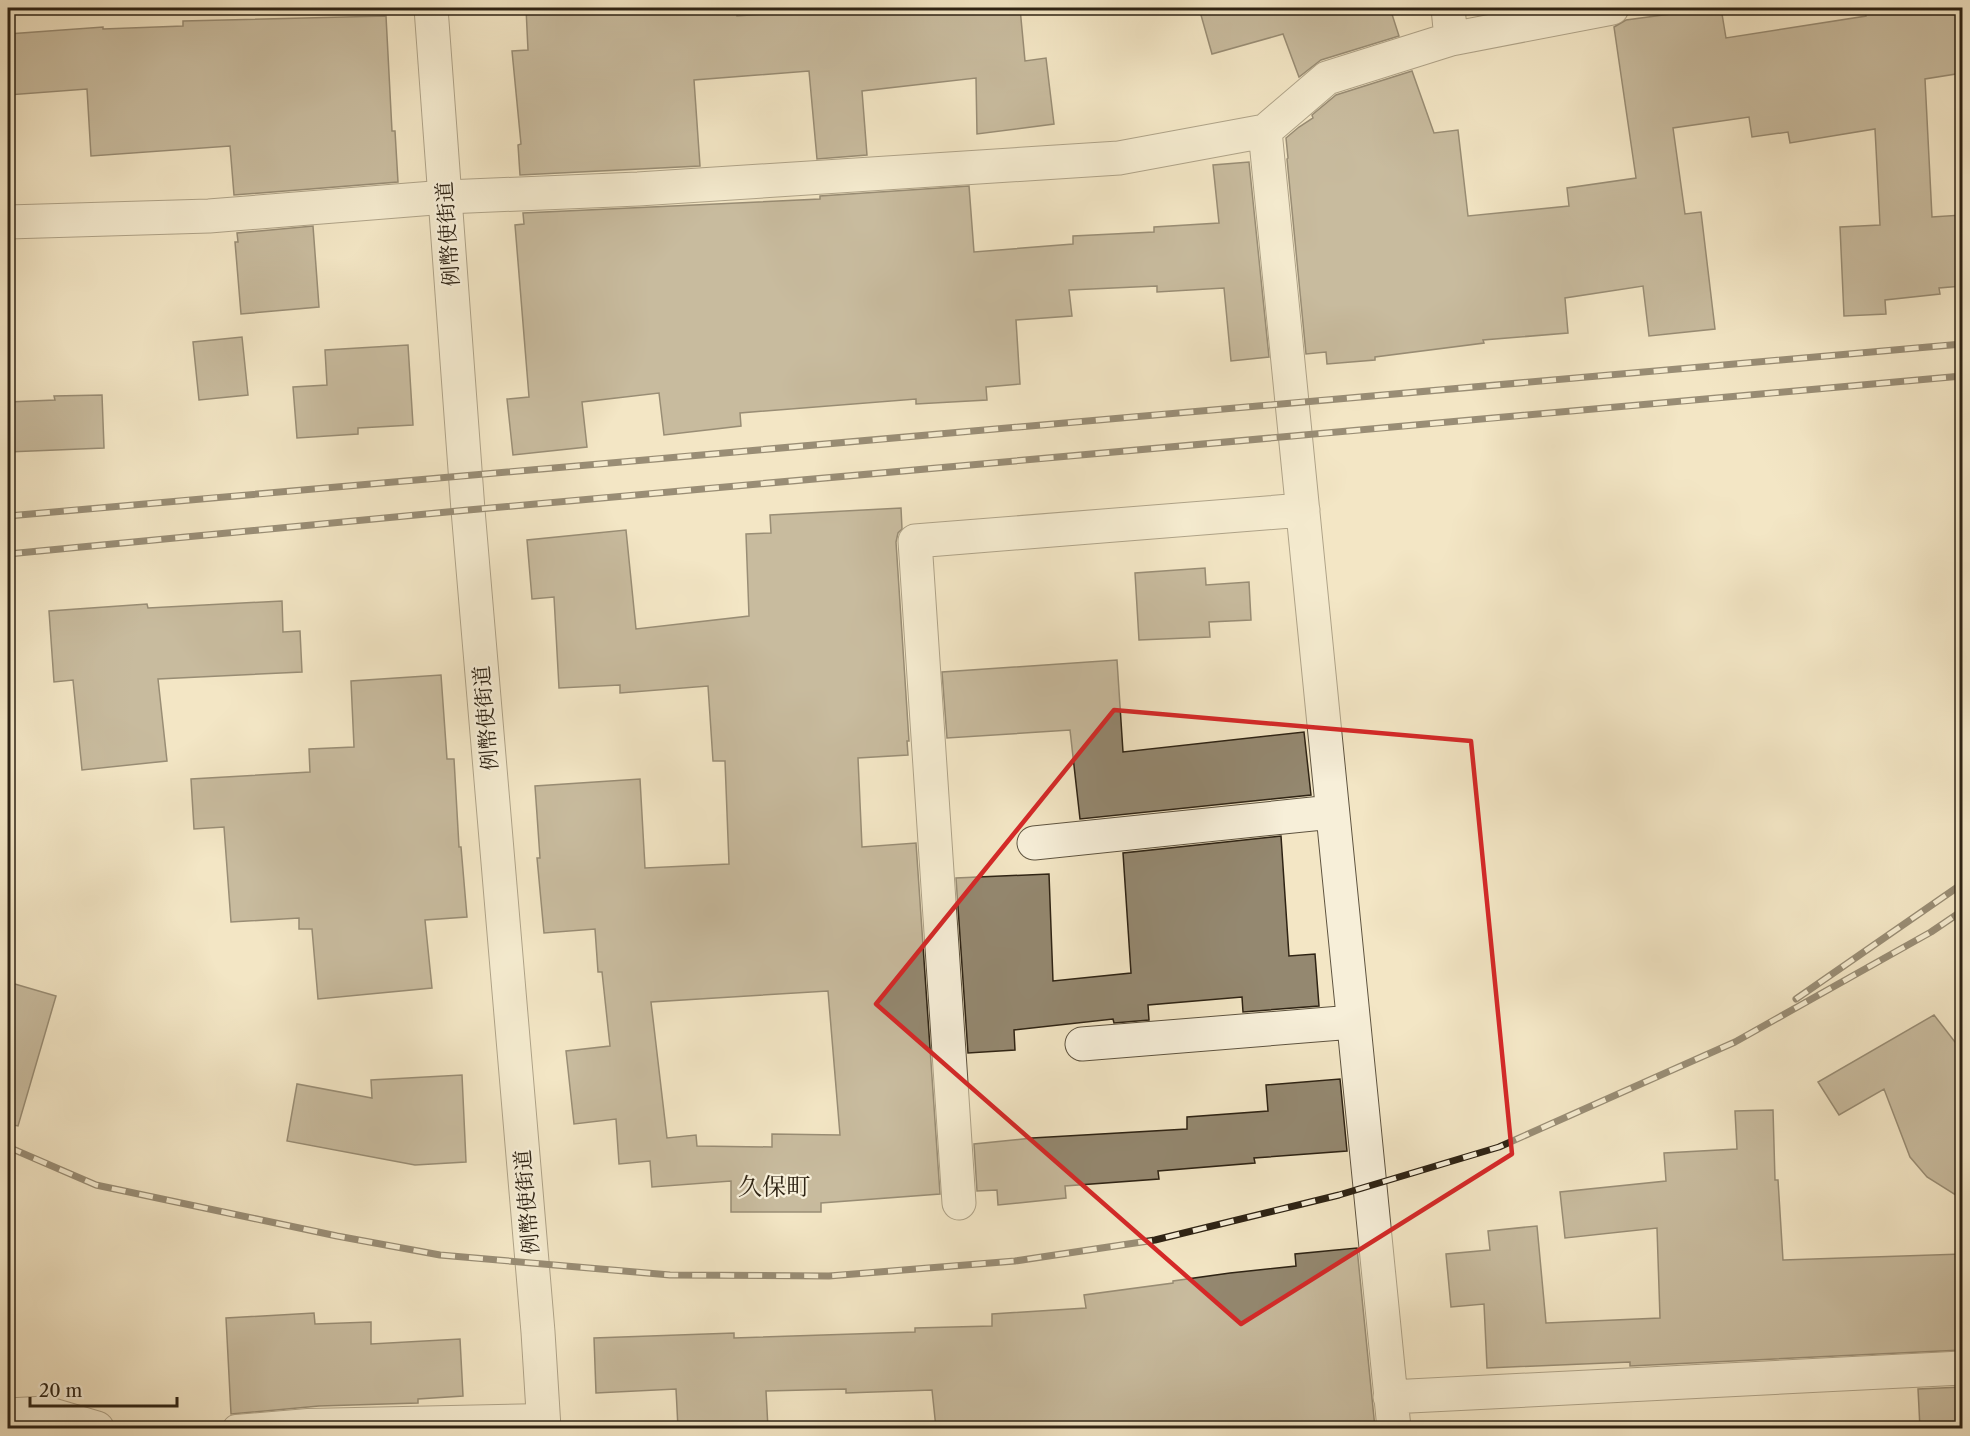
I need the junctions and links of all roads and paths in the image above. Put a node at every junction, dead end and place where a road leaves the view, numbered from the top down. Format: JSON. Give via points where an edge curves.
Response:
{"nodes":[{"id":1,"x":431,"y":8,"type":"edge"},
{"id":2,"x":1612,"y":8,"type":"edge"},
{"id":3,"x":1449,"y":23,"type":"edge"},
{"id":4,"x":1265,"y":130,"type":"junction"},
{"id":5,"x":446,"y":197,"type":"junction"},
{"id":6,"x":8,"y":222,"type":"edge"},
{"id":7,"x":1303,"y":510,"type":"junction"},
{"id":8,"x":1332,"y":812,"type":"junction"},
{"id":9,"x":1034,"y":843,"type":"dead end"},
{"id":10,"x":1353,"y":1022,"type":"junction"},
{"id":11,"x":1082,"y":1044,"type":"dead end"},
{"id":12,"x":959,"y":1203,"type":"dead end"},
{"id":13,"x":1962,"y":1368,"type":"edge"},
{"id":14,"x":1390,"y":1397,"type":"junction"},
{"id":15,"x":8,"y":1415,"type":"edge"},
{"id":16,"x":543,"y":1423,"type":"edge"},
{"id":17,"x":97,"y":1428,"type":"edge"},
{"id":18,"x":236,"y":1428,"type":"edge"},
{"id":19,"x":1394,"y":1428,"type":"edge"}],
"edges":[{"from":1,"to":5,"type":"street","name":"例幣使街道"},
{"from":2,"to":3,"type":"street"},
{"from":3,"to":4,"type":"street","via":[[1327,78]]},
{"from":4,"to":5,"type":"street","via":[[1119,158],[638,189]]},
{"from":4,"to":7,"type":"street"},
{"from":5,"to":6,"type":"street","via":[[209,216]]},
{"from":5,"to":16,"type":"street","name":"例幣使街道"},
{"from":7,"to":8,"type":"street"},
{"from":7,"to":12,"type":"street","via":[[915,541]]},
{"from":8,"to":9,"type":"street"},
{"from":8,"to":10,"type":"street"},
{"from":10,"to":11,"type":"street"},
{"from":10,"to":14,"type":"street"},
{"from":13,"to":14,"type":"street"},
{"from":14,"to":19,"type":"street"},
{"from":15,"to":17,"type":"street","via":[[46,1413]]},
{"from":16,"to":18,"type":"lane","via":[[308,1422]]}]}
